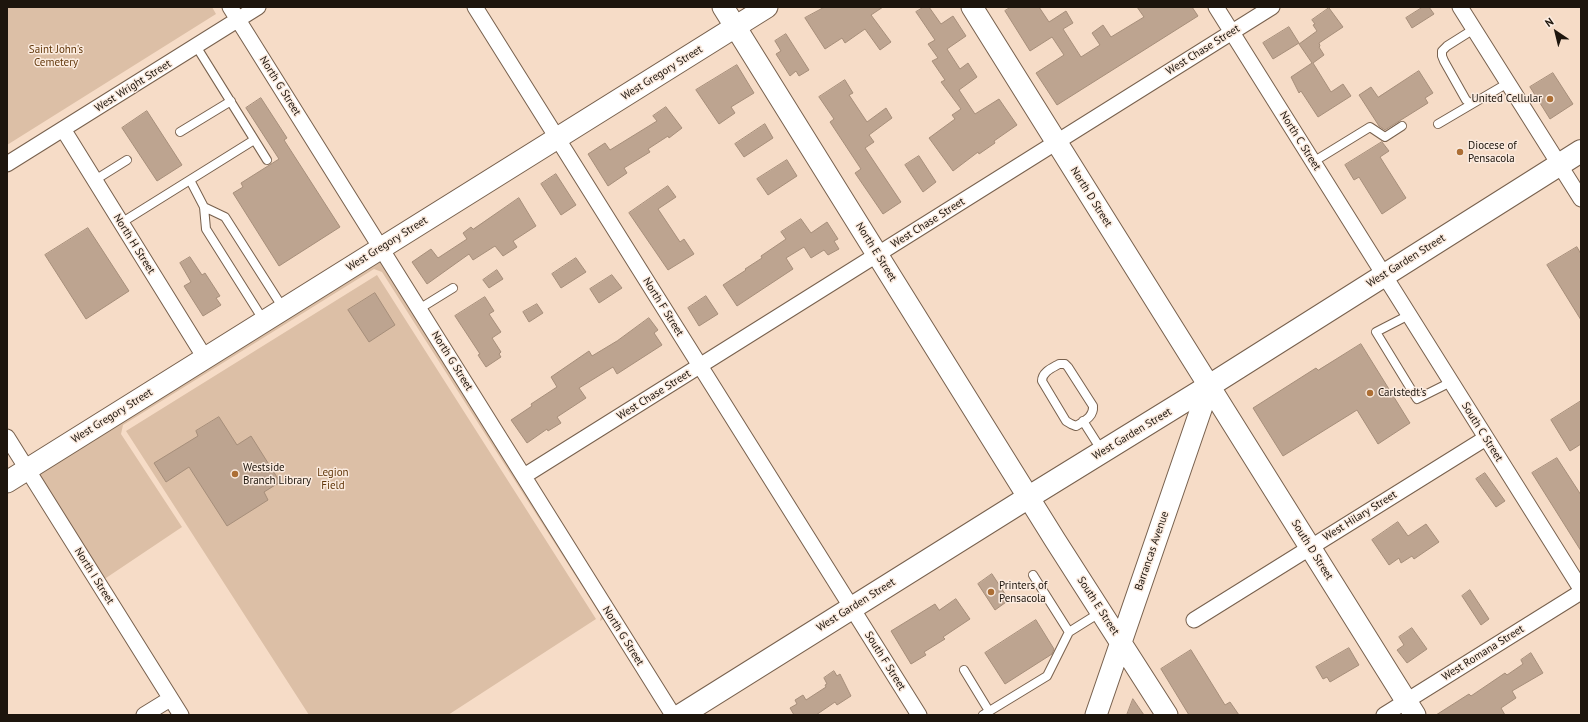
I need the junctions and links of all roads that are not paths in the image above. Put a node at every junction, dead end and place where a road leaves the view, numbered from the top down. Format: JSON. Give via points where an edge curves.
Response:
{"nodes":[{"id":1,"x":230,"y":7,"type":"edge"},
{"id":2,"x":258,"y":7,"type":"edge"},
{"id":3,"x":475,"y":7,"type":"edge"},
{"id":4,"x":723,"y":7,"type":"edge"},
{"id":5,"x":767,"y":7,"type":"edge"},
{"id":6,"x":972,"y":7,"type":"edge"},
{"id":7,"x":1216,"y":7,"type":"edge"},
{"id":8,"x":1272,"y":7,"type":"edge"},
{"id":9,"x":1460,"y":7,"type":"edge"},
{"id":10,"x":238,"y":20,"type":"junction"},
{"id":11,"x":735,"y":27,"type":"junction"},
{"id":12,"x":1474,"y":29,"type":"junction"},
{"id":13,"x":1231,"y":32,"type":"junction"},
{"id":14,"x":196,"y":46,"type":"junction"},
{"id":15,"x":1508,"y":83,"type":"junction"},
{"id":16,"x":230,"y":101,"type":"junction"},
{"id":17,"x":1472,"y":104,"type":"junction"},
{"id":18,"x":1438,"y":124,"type":"dead end"},
{"id":19,"x":1402,"y":126,"type":"dead end"},
{"id":20,"x":63,"y":129,"type":"junction"},
{"id":21,"x":180,"y":132,"type":"dead end"},
{"id":22,"x":557,"y":138,"type":"junction"},
{"id":23,"x":254,"y":140,"type":"junction"},
{"id":24,"x":1056,"y":142,"type":"junction"},
{"id":25,"x":1581,"y":151,"type":"edge"},
{"id":26,"x":127,"y":160,"type":"dead end"},
{"id":27,"x":267,"y":160,"type":"dead end"},
{"id":28,"x":1313,"y":162,"type":"junction"},
{"id":29,"x":7,"y":164,"type":"edge"},
{"id":30,"x":1559,"y":165,"type":"junction"},
{"id":31,"x":95,"y":180,"type":"junction"},
{"id":32,"x":190,"y":180,"type":"junction"},
{"id":33,"x":1581,"y":199,"type":"edge"},
{"id":34,"x":204,"y":207,"type":"junction"},
{"id":35,"x":121,"y":223,"type":"junction"},
{"id":36,"x":381,"y":248,"type":"junction"},
{"id":37,"x":878,"y":254,"type":"junction"},
{"id":38,"x":1384,"y":275,"type":"junction"},
{"id":39,"x":453,"y":288,"type":"dead end"},
{"id":40,"x":283,"y":309,"type":"junction"},
{"id":41,"x":419,"y":309,"type":"junction"},
{"id":42,"x":1409,"y":315,"type":"junction"},
{"id":43,"x":264,"y":322,"type":"junction"},
{"id":44,"x":205,"y":358,"type":"junction"},
{"id":45,"x":700,"y":366,"type":"junction"},
{"id":46,"x":1451,"y":382,"type":"junction"},
{"id":47,"x":1209,"y":386,"type":"junction"},
{"id":48,"x":1083,"y":421,"type":"junction"},
{"id":49,"x":7,"y":437,"type":"edge"},
{"id":50,"x":1486,"y":438,"type":"junction"},
{"id":51,"x":1102,"y":452,"type":"junction"},
{"id":52,"x":27,"y":469,"type":"junction"},
{"id":53,"x":524,"y":476,"type":"junction"},
{"id":54,"x":7,"y":482,"type":"edge"},
{"id":55,"x":1029,"y":497,"type":"junction"},
{"id":56,"x":1310,"y":546,"type":"junction"},
{"id":57,"x":1033,"y":575,"type":"dead end"},
{"id":58,"x":1581,"y":590,"type":"edge"},
{"id":59,"x":852,"y":608,"type":"junction"},
{"id":60,"x":1101,"y":612,"type":"junction"},
{"id":61,"x":1194,"y":620,"type":"dead end"},
{"id":62,"x":1069,"y":632,"type":"junction"},
{"id":63,"x":1120,"y":642,"type":"junction"},
{"id":64,"x":964,"y":670,"type":"dead end"},
{"id":65,"x":170,"y":698,"type":"junction"},
{"id":66,"x":1411,"y":708,"type":"edge"},
{"id":67,"x":986,"y":713,"type":"edge"},
{"id":68,"x":144,"y":715,"type":"edge"},
{"id":69,"x":181,"y":715,"type":"edge"},
{"id":70,"x":673,"y":715,"type":"edge"},
{"id":71,"x":681,"y":715,"type":"edge"},
{"id":72,"x":919,"y":715,"type":"edge"},
{"id":73,"x":1096,"y":715,"type":"edge"},
{"id":74,"x":1167,"y":715,"type":"edge"},
{"id":75,"x":1384,"y":715,"type":"edge"}],
"edges":[{"from":1,"to":10,"type":"street","name":"North G Street"},
{"from":2,"to":10,"type":"street","name":"West Wright Street"},
{"from":3,"to":22,"type":"street","name":"North F Street"},
{"from":4,"to":11,"type":"street","name":"North E Street"},
{"from":5,"to":11,"type":"street","name":"West Gregory Street"},
{"from":6,"to":24,"type":"street","name":"North D Street"},
{"from":7,"to":13,"type":"street","name":"North C Street"},
{"from":8,"to":13,"type":"street","name":"West Chase Street"},
{"from":9,"to":12,"type":"street"},
{"from":10,"to":14,"type":"street","name":"West Wright Street"},
{"from":10,"to":36,"type":"street","name":"North G Street"},
{"from":11,"to":22,"type":"street","name":"West Gregory Street"},
{"from":11,"to":37,"type":"street","name":"North E Street"},
{"from":12,"to":15,"type":"street"},
{"from":12,"to":17,"type":"lane","via":[[1442,51],[1442,56],[1466,100]]},
{"from":13,"to":24,"type":"street","name":"West Chase Street"},
{"from":13,"to":28,"type":"street","name":"North C Street"},
{"from":14,"to":16,"type":"lane"},
{"from":14,"to":20,"type":"street","name":"West Wright Street"},
{"from":15,"to":17,"type":"lane"},
{"from":15,"to":30,"type":"street"},
{"from":16,"to":21,"type":"lane"},
{"from":16,"to":23,"type":"lane"},
{"from":17,"to":18,"type":"lane"},
{"from":19,"to":28,"type":"lane","via":[[1385,137],[1370,128]]},
{"from":20,"to":29,"type":"street","name":"West Wright Street"},
{"from":20,"to":31,"type":"street","name":"North H Street"},
{"from":22,"to":36,"type":"street","name":"West Gregory Street"},
{"from":22,"to":45,"type":"street","name":"North F Street"},
{"from":23,"to":27,"type":"lane"},
{"from":23,"to":32,"type":"lane"},
{"from":24,"to":37,"type":"street","name":"West Chase Street"},
{"from":24,"to":47,"type":"street","name":"North D Street"},
{"from":25,"to":30,"type":"main road","name":"West Garden Street"},
{"from":26,"to":31,"type":"lane"},
{"from":28,"to":38,"type":"street","name":"North C Street"},
{"from":30,"to":33,"type":"street"},
{"from":30,"to":38,"type":"main road","name":"West Garden Street"},
{"from":31,"to":35,"type":"street","name":"North H Street"},
{"from":32,"to":34,"type":"lane"},
{"from":32,"to":35,"type":"lane"},
{"from":34,"to":40,"type":"lane","via":[[225,217]]},
{"from":34,"to":43,"type":"lane","via":[[206,229]]},
{"from":35,"to":44,"type":"street","name":"North H Street"},
{"from":36,"to":40,"type":"street","name":"West Gregory Street"},
{"from":36,"to":41,"type":"street","name":"North G Street"},
{"from":37,"to":45,"type":"street","name":"West Chase Street"},
{"from":37,"to":55,"type":"street","name":"North E Street"},
{"from":38,"to":42,"type":"street","name":"South C Street"},
{"from":38,"to":47,"type":"main road","name":"West Garden Street"},
{"from":39,"to":41,"type":"lane"},
{"from":40,"to":43,"type":"street","name":"West Gregory Street"},
{"from":41,"to":53,"type":"street","name":"North G Street"},
{"from":42,"to":46,"type":"street","name":"South C Street"},
{"from":42,"to":46,"type":"lane","via":[[1376,332],[1417,399]]},
{"from":43,"to":44,"type":"street","name":"West Gregory Street"},
{"from":44,"to":52,"type":"street","name":"West Gregory Street"},
{"from":45,"to":53,"type":"street","name":"West Chase Street"},
{"from":45,"to":59,"type":"street","name":"North F Street"},
{"from":46,"to":50,"type":"street","name":"South C Street"},
{"from":47,"to":51,"type":"main road","name":"West Garden Street"},
{"from":47,"to":56,"type":"street","name":"South D Street"},
{"from":47,"to":63,"type":"street","name":"Barrancas Avenue"},
{"from":48,"to":48,"type":"lane","via":[[1091,416],[1093,406],[1068,367],[1059,364],[1044,373],[1042,381],[1066,421],[1076,426]]},
{"from":48,"to":51,"type":"lane"},
{"from":49,"to":52,"type":"street","name":"North I Street"},
{"from":50,"to":56,"type":"street","name":"West Hilary Street"},
{"from":50,"to":58,"type":"street","name":"South C Street"},
{"from":51,"to":55,"type":"main road","name":"West Garden Street"},
{"from":52,"to":54,"type":"street","name":"West Gregory Street"},
{"from":52,"to":65,"type":"street","name":"North I Street"},
{"from":53,"to":70,"type":"street","name":"North G Street"},
{"from":55,"to":59,"type":"main road","name":"West Garden Street"},
{"from":55,"to":60,"type":"street","name":"South E Street"},
{"from":56,"to":61,"type":"street","name":"West Hilary Street"},
{"from":56,"to":66,"type":"street","name":"South D Street"},
{"from":57,"to":62,"type":"lane"},
{"from":58,"to":66,"type":"street","name":"West Romana Street"},
{"from":59,"to":71,"type":"main road","name":"West Garden Street"},
{"from":59,"to":72,"type":"street","name":"South F Street"},
{"from":60,"to":62,"type":"lane"},
{"from":60,"to":63,"type":"street","name":"South E Street"},
{"from":62,"to":67,"type":"lane","via":[[1047,676]]},
{"from":63,"to":73,"type":"street","name":"Barrancas Avenue"},
{"from":63,"to":74,"type":"street","name":"South E Street"},
{"from":64,"to":67,"type":"lane"},
{"from":65,"to":68,"type":"street"},
{"from":65,"to":69,"type":"street","name":"North I Street"},
{"from":66,"to":75,"type":"street","name":"West Romana Street"}]}
